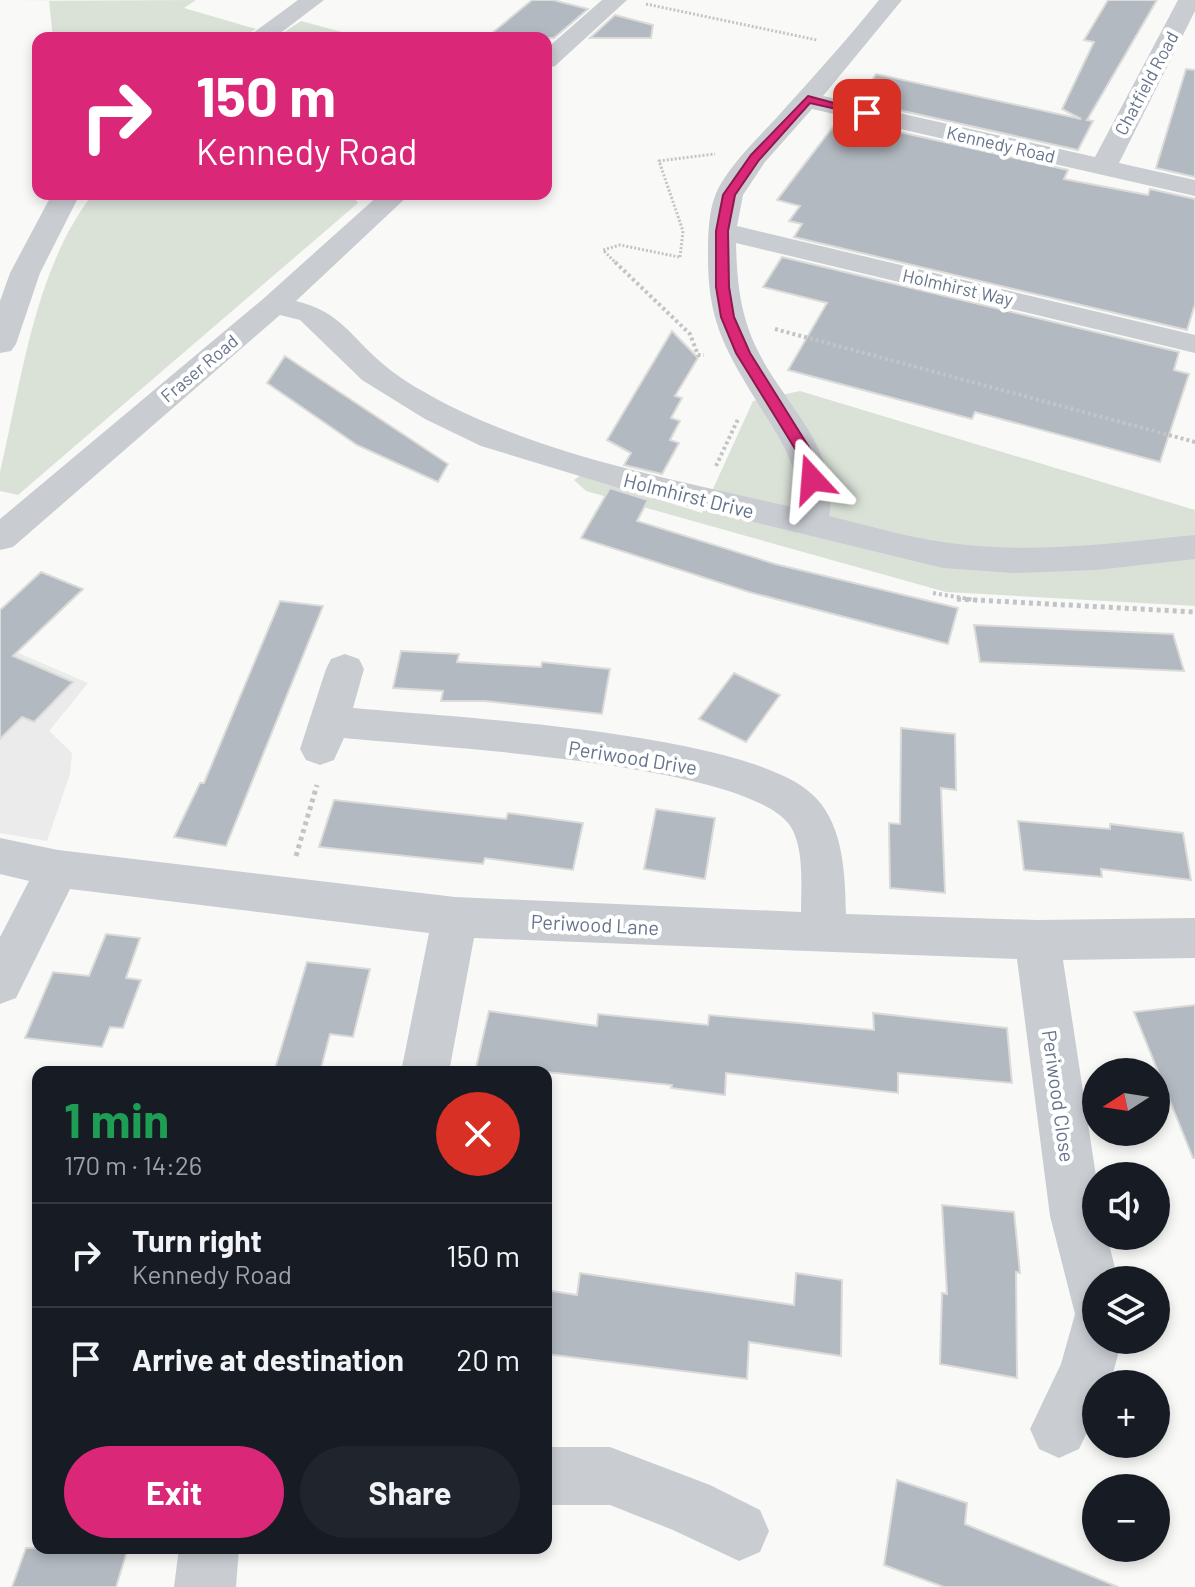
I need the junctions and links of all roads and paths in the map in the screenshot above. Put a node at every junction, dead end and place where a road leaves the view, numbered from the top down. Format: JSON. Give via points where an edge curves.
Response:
{"nodes":[{"id":1,"x":313,"y":0,"type":"edge"},
{"id":2,"x":616,"y":0,"type":"edge"},
{"id":3,"x":891,"y":0,"type":"edge"},
{"id":4,"x":1189,"y":0,"type":"edge"},
{"id":5,"x":641,"y":3,"type":"dead end"},
{"id":6,"x":267,"y":32,"type":"edge"},
{"id":7,"x":853,"y":48,"type":"junction"},
{"id":8,"x":552,"y":56,"type":"edge"},
{"id":9,"x":808,"y":100,"type":"junction"},
{"id":10,"x":659,"y":161,"type":"dead end"},
{"id":11,"x":1103,"y":167,"type":"junction"},
{"id":12,"x":1195,"y":188,"type":"edge"},
{"id":13,"x":62,"y":200,"type":"edge"},
{"id":14,"x":378,"y":200,"type":"edge"},
{"id":15,"x":721,"y":244,"type":"junction"},
{"id":16,"x":679,"y":257,"type":"junction"},
{"id":17,"x":13,"y":274,"type":"edge"},
{"id":18,"x":274,"y":305,"type":"junction"},
{"id":19,"x":728,"y":317,"type":"junction"},
{"id":20,"x":0,"y":344,"type":"edge"},
{"id":21,"x":1195,"y":344,"type":"edge"},
{"id":22,"x":743,"y":353,"type":"junction"},
{"id":23,"x":759,"y":377,"type":"junction"},
{"id":24,"x":1195,"y":442,"type":"edge"},
{"id":25,"x":702,"y":499,"type":"junction"},
{"id":26,"x":810,"y":526,"type":"junction"},
{"id":27,"x":1,"y":536,"type":"edge"},
{"id":28,"x":1195,"y":547,"type":"edge"},
{"id":29,"x":345,"y":669,"type":"dead end"},
{"id":30,"x":324,"y":735,"type":"junction"},
{"id":31,"x":0,"y":856,"type":"edge"},
{"id":32,"x":58,"y":869,"type":"junction"},
{"id":33,"x":284,"y":896,"type":"junction"},
{"id":34,"x":455,"y":917,"type":"junction"},
{"id":35,"x":824,"y":933,"type":"junction"},
{"id":36,"x":1195,"y":938,"type":"edge"},
{"id":37,"x":1037,"y":940,"type":"junction"},
{"id":38,"x":0,"y":983,"type":"edge"},
{"id":39,"x":426,"y":1066,"type":"edge"},
{"id":40,"x":1088,"y":1266,"type":"edge"},
{"id":41,"x":1091,"y":1354,"type":"edge"},
{"id":42,"x":1059,"y":1429,"type":"dead end"},
{"id":43,"x":552,"y":1476,"type":"edge"},
{"id":44,"x":739,"y":1531,"type":"dead end"},
{"id":45,"x":208,"y":1554,"type":"edge"},
{"id":46,"x":205,"y":1587,"type":"edge"}],
"edges":[{"from":1,"to":6,"type":"street"},
{"from":2,"to":8,"type":"street"},
{"from":3,"to":7,"type":"street"},
{"from":4,"to":11,"type":"street","name":"Chatfield Road"},
{"from":5,"to":7,"type":"path"},
{"from":7,"to":9,"type":"street"},
{"from":9,"to":11,"type":"street","name":"Kennedy Road"},
{"from":9,"to":15,"type":"street","via":[[755,157],[729,195]]},
{"from":10,"to":16,"type":"path","via":[[683,231]]},
{"from":11,"to":12,"type":"street","name":"Kennedy Road"},
{"from":13,"to":17,"type":"street"},
{"from":14,"to":18,"type":"street","name":"Fraser Road"},
{"from":15,"to":16,"type":"path"},
{"from":15,"to":19,"type":"street"},
{"from":15,"to":21,"type":"street","name":"Holmhirst Way"},
{"from":16,"to":22,"type":"path","via":[[620,245],[603,250],[690,334],[698,355]]},
{"from":17,"to":20,"type":"street"},
{"from":18,"to":25,"type":"street","name":"Holmhirst Drive","via":[[311,314],[373,373],[493,438]]},
{"from":18,"to":27,"type":"street","name":"Fraser Road"},
{"from":19,"to":22,"type":"street"},
{"from":19,"to":24,"type":"path"},
{"from":22,"to":23,"type":"street"},
{"from":23,"to":25,"type":"path"},
{"from":23,"to":26,"type":"street","via":[[809,460],[815,497]]},
{"from":25,"to":26,"type":"street","name":"Holmhirst Drive"},
{"from":26,"to":28,"type":"street","name":"Holmhirst Drive","via":[[943,555],[1013,560]]},
{"from":29,"to":30,"type":"street"},
{"from":30,"to":33,"type":"path","via":[[323,767]]},
{"from":30,"to":35,"type":"street","name":"Periwood Drive","via":[[608,750],[735,774],[788,796],[809,820],[818,850]]},
{"from":31,"to":32,"type":"street","name":"Periwood Lane"},
{"from":32,"to":33,"type":"street","name":"Periwood Lane"},
{"from":32,"to":38,"type":"street"},
{"from":33,"to":34,"type":"street","name":"Periwood Lane"},
{"from":34,"to":35,"type":"street","name":"Periwood Lane"},
{"from":34,"to":39,"type":"street"},
{"from":35,"to":37,"type":"street","name":"Periwood Lane"},
{"from":36,"to":37,"type":"street","name":"Periwood Lane"},
{"from":37,"to":40,"type":"street","name":"Periwood Close","via":[[1076,1216]]},
{"from":41,"to":42,"type":"street"},
{"from":43,"to":44,"type":"street","via":[[610,1476]]},
{"from":45,"to":46,"type":"street"}]}
